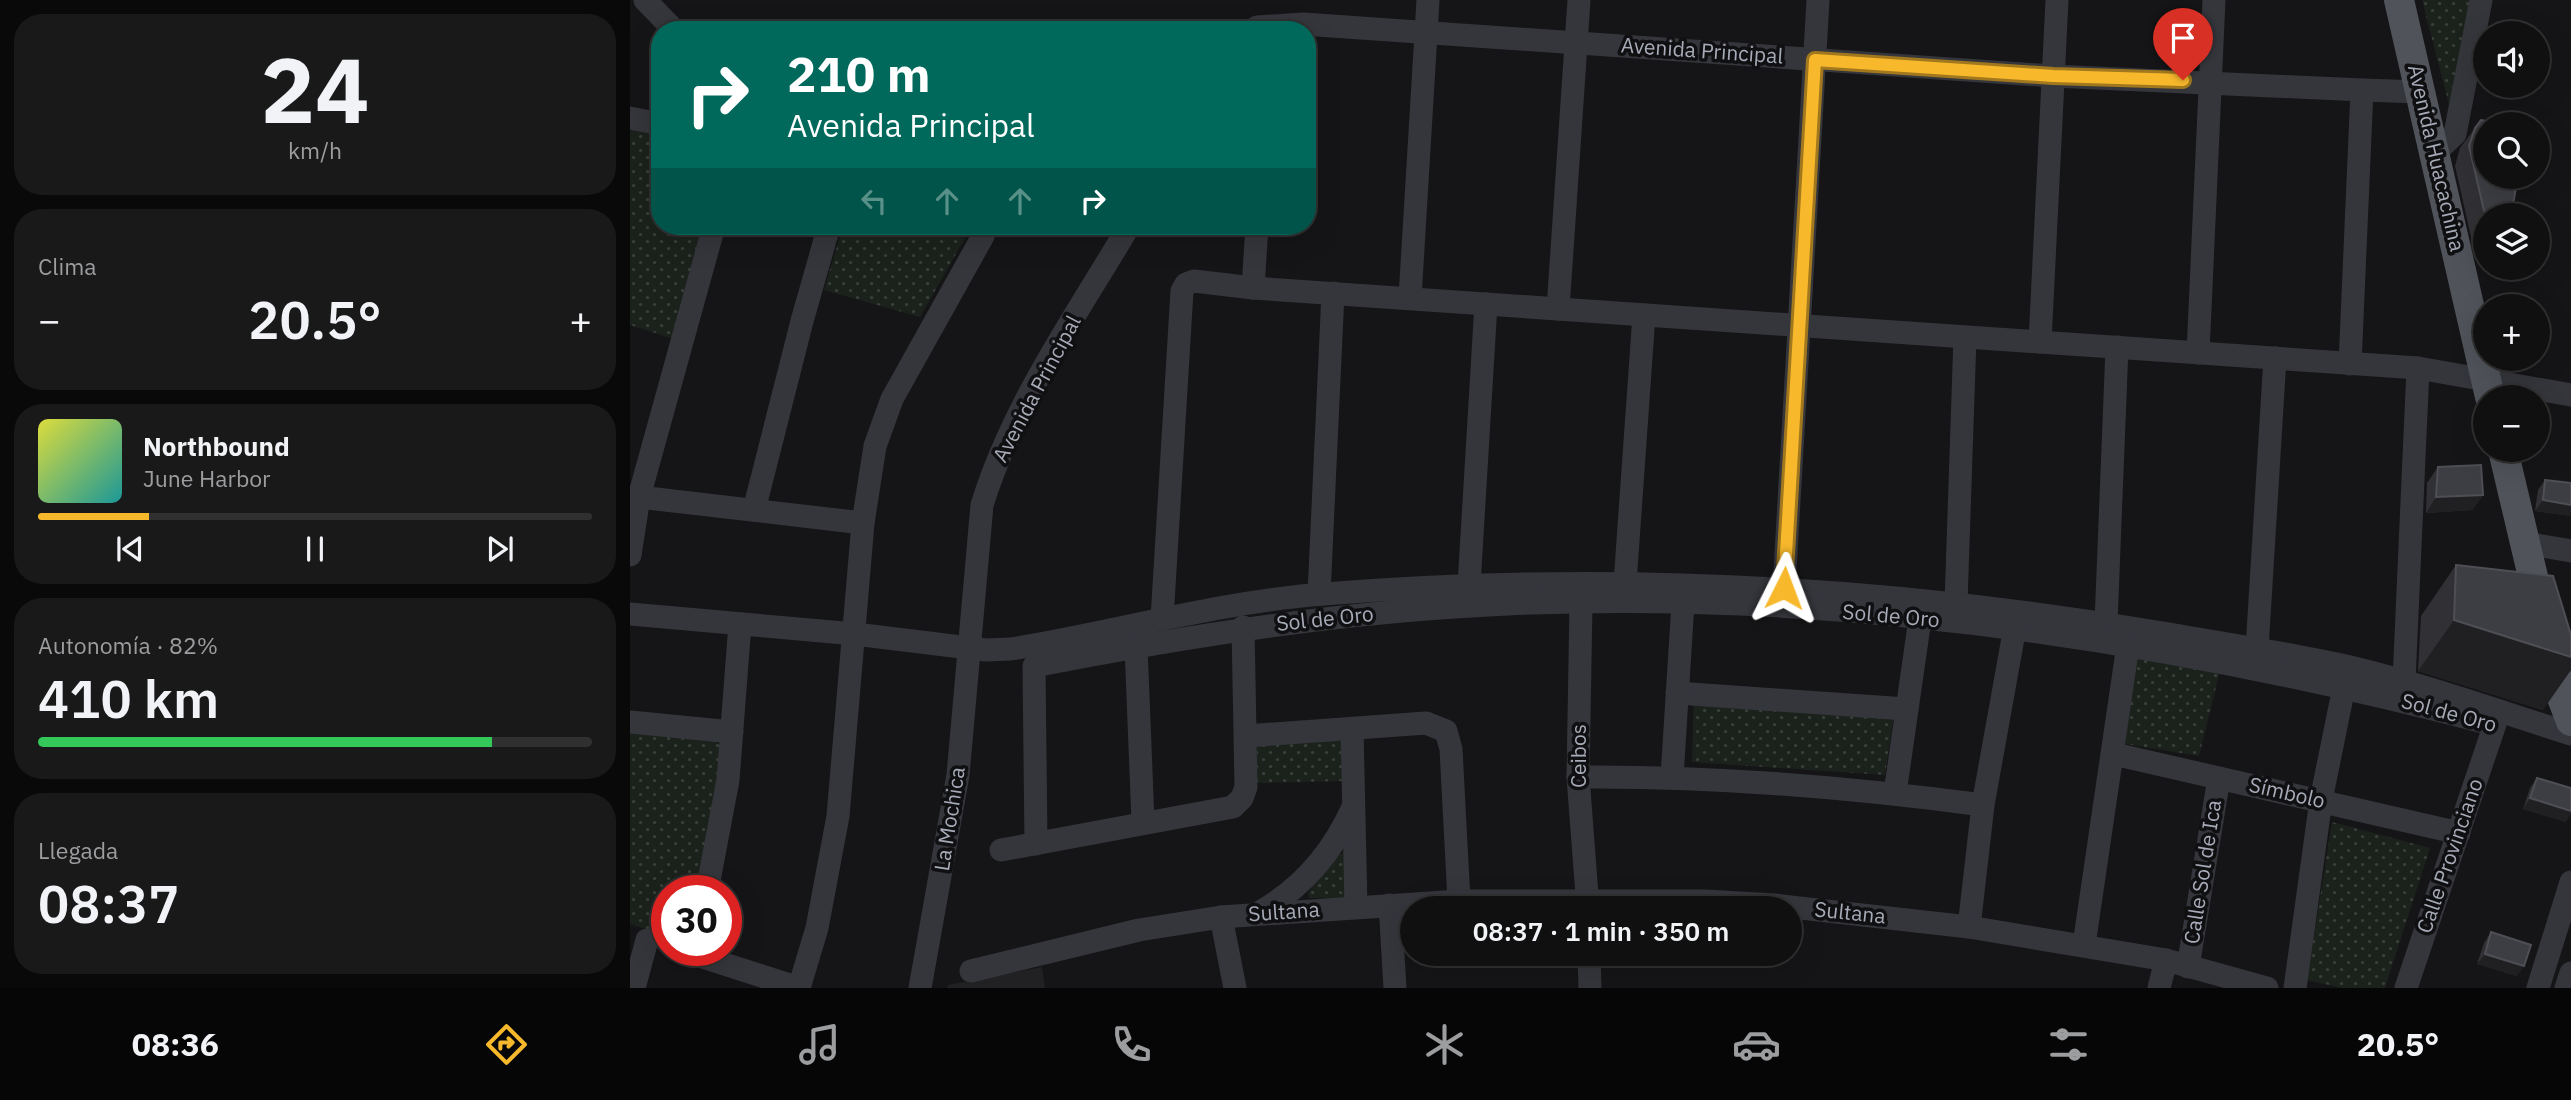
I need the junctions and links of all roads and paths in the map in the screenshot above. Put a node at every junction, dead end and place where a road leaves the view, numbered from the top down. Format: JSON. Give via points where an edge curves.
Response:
{"nodes":[{"id":1,"x":645,"y":0,"type":"edge"},
{"id":2,"x":1428,"y":0,"type":"edge"},
{"id":3,"x":1579,"y":0,"type":"edge"},
{"id":4,"x":1818,"y":0,"type":"edge"},
{"id":5,"x":2057,"y":0,"type":"edge"},
{"id":6,"x":2214,"y":0,"type":"edge"},
{"id":7,"x":2399,"y":0,"type":"edge"},
{"id":8,"x":2481,"y":0,"type":"edge"},
{"id":9,"x":665,"y":21,"type":"edge"},
{"id":10,"x":1316,"y":25,"type":"edge"},
{"id":11,"x":1427,"y":32,"type":"junction"},
{"id":12,"x":1576,"y":43,"type":"junction"},
{"id":13,"x":1815,"y":60,"type":"junction"},
{"id":14,"x":2053,"y":76,"type":"junction"},
{"id":15,"x":2209,"y":81,"type":"junction"},
{"id":16,"x":2362,"y":90,"type":"junction"},
{"id":17,"x":2422,"y":92,"type":"junction"},
{"id":18,"x":630,"y":118,"type":"edge"},
{"id":19,"x":651,"y":122,"type":"edge"},
{"id":20,"x":2435,"y":153,"type":"junction"},
{"id":21,"x":712,"y":235,"type":"edge"},
{"id":22,"x":827,"y":235,"type":"edge"},
{"id":23,"x":983,"y":235,"type":"edge"},
{"id":24,"x":1124,"y":235,"type":"edge"},
{"id":25,"x":1256,"y":235,"type":"edge"},
{"id":26,"x":1253,"y":288,"type":"junction"},
{"id":27,"x":1333,"y":293,"type":"junction"},
{"id":28,"x":1410,"y":299,"type":"junction"},
{"id":29,"x":1486,"y":304,"type":"junction"},
{"id":30,"x":1558,"y":309,"type":"junction"},
{"id":31,"x":1644,"y":315,"type":"junction"},
{"id":32,"x":1799,"y":326,"type":"junction"},
{"id":33,"x":1965,"y":337,"type":"junction"},
{"id":34,"x":2039,"y":342,"type":"junction"},
{"id":35,"x":2117,"y":347,"type":"junction"},
{"id":36,"x":2198,"y":353,"type":"junction"},
{"id":37,"x":2275,"y":358,"type":"junction"},
{"id":38,"x":2350,"y":364,"type":"junction"},
{"id":39,"x":2417,"y":368,"type":"junction"},
{"id":40,"x":2477,"y":385,"type":"edge"},
{"id":41,"x":2487,"y":385,"type":"edge"},
{"id":42,"x":2550,"y":393,"type":"edge"},
{"id":43,"x":2571,"y":395,"type":"edge"},
{"id":44,"x":2505,"y":462,"type":"edge"},
{"id":45,"x":639,"y":497,"type":"junction"},
{"id":46,"x":754,"y":510,"type":"junction"},
{"id":47,"x":863,"y":523,"type":"junction"},
{"id":48,"x":2525,"y":543,"type":"junction"},
{"id":49,"x":2571,"y":551,"type":"edge"},
{"id":50,"x":630,"y":555,"type":"edge"},
{"id":51,"x":1625,"y":583,"type":"junction"},
{"id":52,"x":1468,"y":585,"type":"junction"},
{"id":53,"x":1784,"y":588,"type":"junction"},
{"id":54,"x":1319,"y":594,"type":"junction"},
{"id":55,"x":1581,"y":603,"type":"junction"},
{"id":56,"x":1683,"y":603,"type":"junction"},
{"id":57,"x":1956,"y":603,"type":"junction"},
{"id":58,"x":630,"y":614,"type":"edge"},
{"id":59,"x":1162,"y":619,"type":"junction"},
{"id":60,"x":1920,"y":619,"type":"junction"},
{"id":61,"x":740,"y":624,"type":"junction"},
{"id":62,"x":2106,"y":624,"type":"junction"},
{"id":63,"x":1243,"y":627,"type":"junction"},
{"id":64,"x":2015,"y":627,"type":"junction"},
{"id":65,"x":855,"y":634,"type":"junction"},
{"id":66,"x":2129,"y":645,"type":"junction"},
{"id":67,"x":1136,"y":646,"type":"junction"},
{"id":68,"x":969,"y":648,"type":"junction"},
{"id":69,"x":2257,"y":649,"type":"junction"},
{"id":70,"x":2404,"y":681,"type":"junction"},
{"id":71,"x":2344,"y":687,"type":"junction"},
{"id":72,"x":1677,"y":693,"type":"junction"},
{"id":73,"x":1906,"y":709,"type":"junction"},
{"id":74,"x":2571,"y":721,"type":"edge"},
{"id":75,"x":630,"y":722,"type":"edge"},
{"id":76,"x":2495,"y":724,"type":"junction"},
{"id":77,"x":1352,"y":729,"type":"junction"},
{"id":78,"x":732,"y":732,"type":"junction"},
{"id":79,"x":2571,"y":734,"type":"edge"},
{"id":80,"x":1246,"y":736,"type":"junction"},
{"id":81,"x":2571,"y":748,"type":"edge"},
{"id":82,"x":2114,"y":754,"type":"junction"},
{"id":83,"x":1578,"y":777,"type":"junction"},
{"id":84,"x":1672,"y":777,"type":"junction"},
{"id":85,"x":2219,"y":778,"type":"junction"},
{"id":86,"x":1895,"y":793,"type":"junction"},
{"id":87,"x":2321,"y":800,"type":"junction"},
{"id":88,"x":1354,"y":803,"type":"junction"},
{"id":89,"x":1983,"y":805,"type":"junction"},
{"id":90,"x":1143,"y":822,"type":"junction"},
{"id":91,"x":2459,"y":833,"type":"junction"},
{"id":92,"x":1036,"y":844,"type":"junction"},
{"id":93,"x":1001,"y":850,"type":"dead end"},
{"id":94,"x":710,"y":875,"type":"edge"},
{"id":95,"x":2571,"y":882,"type":"edge"},
{"id":96,"x":1459,"y":896,"type":"edge"},
{"id":97,"x":1586,"y":896,"type":"edge"},
{"id":98,"x":1400,"y":904,"type":"edge"},
{"id":99,"x":1390,"y":905,"type":"junction"},
{"id":100,"x":1356,"y":907,"type":"junction"},
{"id":101,"x":1802,"y":909,"type":"edge"},
{"id":102,"x":1256,"y":915,"type":"junction"},
{"id":103,"x":1221,"y":917,"type":"junction"},
{"id":104,"x":1969,"y":927,"type":"junction"},
{"id":105,"x":648,"y":940,"type":"edge"},
{"id":106,"x":2084,"y":945,"type":"junction"},
{"id":107,"x":2166,"y":960,"type":"junction"},
{"id":108,"x":717,"y":966,"type":"edge"},
{"id":109,"x":1589,"y":966,"type":"edge"},
{"id":110,"x":2189,"y":967,"type":"junction"},
{"id":111,"x":971,"y":971,"type":"dead end"},
{"id":112,"x":745,"y":980,"type":"edge"},
{"id":113,"x":634,"y":988,"type":"edge"},
{"id":114,"x":799,"y":988,"type":"edge"},
{"id":115,"x":919,"y":988,"type":"edge"},
{"id":116,"x":1235,"y":988,"type":"edge"},
{"id":117,"x":1395,"y":988,"type":"edge"},
{"id":118,"x":1590,"y":988,"type":"edge"},
{"id":119,"x":2159,"y":988,"type":"edge"},
{"id":120,"x":2267,"y":988,"type":"edge"},
{"id":121,"x":2295,"y":988,"type":"edge"},
{"id":122,"x":2406,"y":988,"type":"edge"},
{"id":123,"x":2538,"y":988,"type":"edge"}],
"edges":[{"from":1,"to":9,"type":"street"},
{"from":2,"to":11,"type":"street"},
{"from":3,"to":12,"type":"street"},
{"from":4,"to":13,"type":"street"},
{"from":5,"to":14,"type":"street"},
{"from":6,"to":15,"type":"street"},
{"from":7,"to":17,"type":"main road","name":"Avenida Huacachina"},
{"from":8,"to":20,"type":"street","via":[[2455,134]]},
{"from":10,"to":11,"type":"street","name":"Avenida Principal"},
{"from":11,"to":12,"type":"street","name":"Avenida Principal"},
{"from":11,"to":28,"type":"street"},
{"from":12,"to":13,"type":"street","name":"Avenida Principal"},
{"from":12,"to":30,"type":"street"},
{"from":13,"to":14,"type":"street","name":"Avenida Principal"},
{"from":13,"to":32,"type":"street"},
{"from":14,"to":15,"type":"street","name":"Avenida Principal"},
{"from":14,"to":34,"type":"street"},
{"from":15,"to":16,"type":"street","name":"Avenida Principal"},
{"from":15,"to":36,"type":"street"},
{"from":16,"to":17,"type":"street","name":"Avenida Principal"},
{"from":16,"to":38,"type":"street"},
{"from":17,"to":20,"type":"main road","name":"Avenida Huacachina"},
{"from":18,"to":19,"type":"street"},
{"from":20,"to":41,"type":"main road","name":"Avenida Huacachina"},
{"from":21,"to":45,"type":"street"},
{"from":22,"to":46,"type":"street"},
{"from":23,"to":47,"type":"street","via":[[892,399],[875,446]]},
{"from":24,"to":68,"type":"street","name":"Avenida Principal","via":[[1018,414],[994,465],[982,505]]},
{"from":25,"to":26,"type":"street"},
{"from":26,"to":27,"type":"street"},
{"from":26,"to":59,"type":"street","via":[[1194,281],[1182,291]]},
{"from":27,"to":28,"type":"street"},
{"from":27,"to":54,"type":"street"},
{"from":28,"to":29,"type":"street"},
{"from":29,"to":30,"type":"street"},
{"from":29,"to":52,"type":"street"},
{"from":30,"to":31,"type":"street"},
{"from":31,"to":32,"type":"street"},
{"from":31,"to":51,"type":"street"},
{"from":32,"to":33,"type":"street"},
{"from":32,"to":53,"type":"street"},
{"from":33,"to":34,"type":"street"},
{"from":33,"to":57,"type":"street"},
{"from":34,"to":35,"type":"street"},
{"from":35,"to":36,"type":"street"},
{"from":35,"to":62,"type":"street"},
{"from":36,"to":37,"type":"street"},
{"from":37,"to":38,"type":"street"},
{"from":37,"to":69,"type":"street"},
{"from":38,"to":39,"type":"street"},
{"from":39,"to":40,"type":"street"},
{"from":39,"to":70,"type":"street"},
{"from":42,"to":43,"type":"street"},
{"from":44,"to":48,"type":"main road"},
{"from":45,"to":46,"type":"street"},
{"from":45,"to":50,"type":"street"},
{"from":46,"to":47,"type":"street"},
{"from":47,"to":65,"type":"street"},
{"from":48,"to":49,"type":"street"},
{"from":48,"to":74,"type":"main road","via":[[2560,695]]},
{"from":51,"to":52,"type":"street"},
{"from":51,"to":53,"type":"street"},
{"from":52,"to":54,"type":"street"},
{"from":53,"to":57,"type":"street"},
{"from":54,"to":59,"type":"street"},
{"from":55,"to":56,"type":"street","name":"Sol de Oro"},
{"from":55,"to":63,"type":"street","name":"Sol de Oro","via":[[1467,606]]},
{"from":55,"to":83,"type":"street","name":"Ceibos"},
{"from":56,"to":60,"type":"street","name":"Sol de Oro"},
{"from":56,"to":72,"type":"street"},
{"from":57,"to":62,"type":"street"},
{"from":58,"to":61,"type":"street"},
{"from":59,"to":68,"type":"street","via":[[1011,649]]},
{"from":60,"to":64,"type":"street","name":"Sol de Oro"},
{"from":60,"to":73,"type":"street"},
{"from":61,"to":65,"type":"street"},
{"from":61,"to":78,"type":"street"},
{"from":62,"to":69,"type":"street"},
{"from":63,"to":67,"type":"street","name":"Sol de Oro"},
{"from":63,"to":80,"type":"street"},
{"from":64,"to":66,"type":"street","name":"Sol de Oro"},
{"from":64,"to":89,"type":"street"},
{"from":65,"to":68,"type":"street"},
{"from":65,"to":114,"type":"street","via":[[838,816],[817,928]]},
{"from":66,"to":71,"type":"street","name":"Sol de Oro"},
{"from":66,"to":82,"type":"street"},
{"from":67,"to":90,"type":"street"},
{"from":67,"to":92,"type":"street","name":"Sol de Oro","via":[[1034,666]]},
{"from":68,"to":115,"type":"street","name":"La Mochica","via":[[949,834]]},
{"from":69,"to":70,"type":"street"},
{"from":70,"to":79,"type":"street"},
{"from":71,"to":76,"type":"street","name":"Sol de Oro"},
{"from":71,"to":87,"type":"street"},
{"from":72,"to":73,"type":"street"},
{"from":72,"to":84,"type":"street"},
{"from":73,"to":86,"type":"street"},
{"from":75,"to":78,"type":"street"},
{"from":76,"to":81,"type":"street","name":"Sol de Oro"},
{"from":76,"to":91,"type":"street","name":"Calle Provinciano"},
{"from":77,"to":80,"type":"street"},
{"from":77,"to":88,"type":"street"},
{"from":77,"to":96,"type":"street","via":[[1426,723],[1446,731],[1451,749]]},
{"from":78,"to":94,"type":"street"},
{"from":80,"to":90,"type":"street","via":[[1246,787],[1233,807]]},
{"from":82,"to":85,"type":"street","name":"Símbolo"},
{"from":82,"to":106,"type":"street"},
{"from":83,"to":84,"type":"street"},
{"from":83,"to":97,"type":"street","name":"Ceibos"},
{"from":84,"to":86,"type":"street"},
{"from":85,"to":87,"type":"street","name":"Símbolo"},
{"from":85,"to":110,"type":"street","name":"Calle Sol de Ica"},
{"from":86,"to":89,"type":"street"},
{"from":87,"to":91,"type":"street","name":"Símbolo"},
{"from":87,"to":121,"type":"street"},
{"from":88,"to":100,"type":"street"},
{"from":88,"to":102,"type":"street","via":[[1341,832],[1317,865],[1278,902]]},
{"from":89,"to":104,"type":"street"},
{"from":90,"to":92,"type":"street"},
{"from":91,"to":122,"type":"street","name":"Calle Provinciano"},
{"from":92,"to":93,"type":"street"},
{"from":95,"to":123,"type":"street"},
{"from":98,"to":99,"type":"street","name":"Sultana"},
{"from":99,"to":100,"type":"street","name":"Sultana"},
{"from":99,"to":117,"type":"street"},
{"from":100,"to":102,"type":"street","name":"Sultana"},
{"from":101,"to":104,"type":"street","name":"Sultana"},
{"from":102,"to":103,"type":"street","name":"Sultana"},
{"from":103,"to":111,"type":"street","name":"Sultana","via":[[1139,930]]},
{"from":103,"to":116,"type":"street"},
{"from":104,"to":106,"type":"street","name":"Sultana"},
{"from":105,"to":113,"type":"street"},
{"from":106,"to":107,"type":"street","name":"Sultana"},
{"from":107,"to":110,"type":"street","name":"Sultana"},
{"from":107,"to":119,"type":"street"},
{"from":108,"to":112,"type":"street"},
{"from":109,"to":118,"type":"street"},
{"from":110,"to":120,"type":"street","name":"Sultana"},
{"from":112,"to":114,"type":"street"}]}
